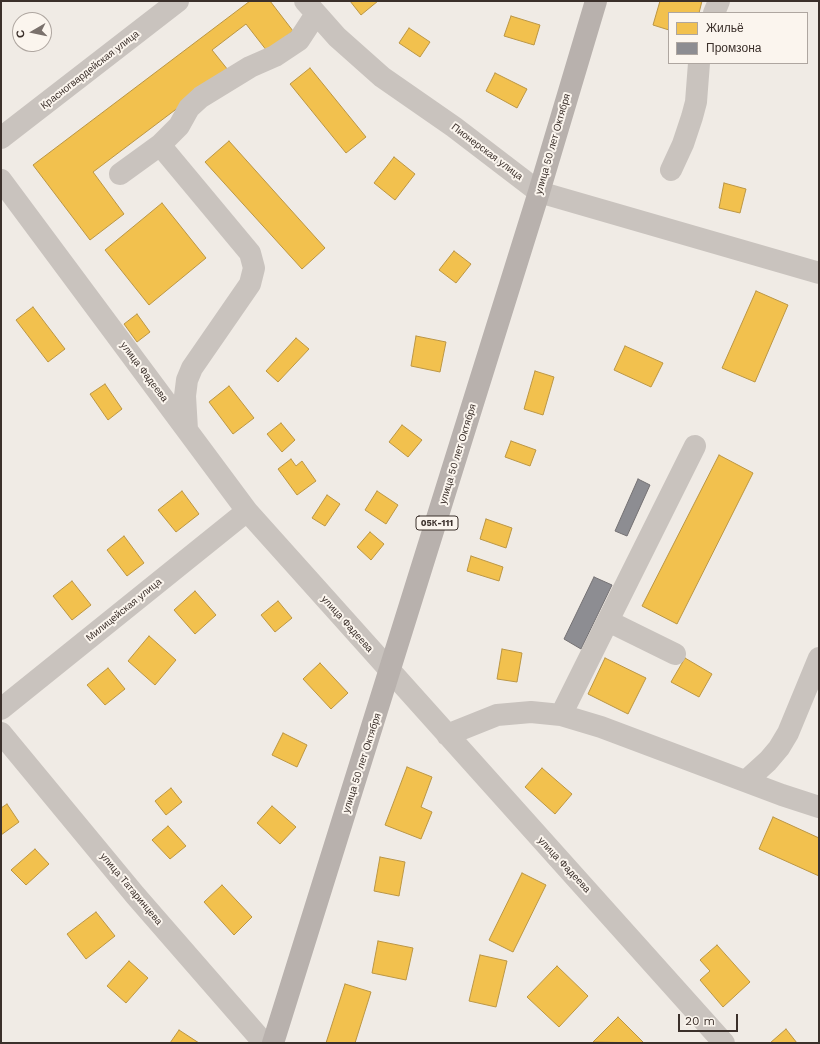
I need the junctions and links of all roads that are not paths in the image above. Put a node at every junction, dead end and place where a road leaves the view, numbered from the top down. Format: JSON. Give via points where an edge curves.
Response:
{"nodes":[{"id":1,"x":178,"y":1,"type":"edge"},
{"id":2,"x":596,"y":1,"type":"edge"},
{"id":3,"x":718,"y":1,"type":"edge"},
{"id":4,"x":310,"y":7,"type":"edge"},
{"id":5,"x":714,"y":12,"type":"edge"},
{"id":6,"x":699,"y":64,"type":"edge"},
{"id":7,"x":1,"y":138,"type":"edge"},
{"id":8,"x":160,"y":145,"type":"junction"},
{"id":9,"x":671,"y":170,"type":"dead end"},
{"id":10,"x":120,"y":174,"type":"dead end"},
{"id":11,"x":1,"y":180,"type":"edge"},
{"id":12,"x":539,"y":192,"type":"junction"},
{"id":13,"x":819,"y":273,"type":"edge"},
{"id":14,"x":187,"y":430,"type":"junction"},
{"id":15,"x":695,"y":446,"type":"dead end"},
{"id":16,"x":247,"y":511,"type":"junction"},
{"id":17,"x":608,"y":622,"type":"junction"},
{"id":18,"x":675,"y":654,"type":"dead end"},
{"id":19,"x":819,"y":658,"type":"edge"},
{"id":20,"x":390,"y":673,"type":"junction"},
{"id":21,"x":1,"y":709,"type":"edge"},
{"id":22,"x":561,"y":714,"type":"junction"},
{"id":23,"x":1,"y":733,"type":"edge"},
{"id":24,"x":447,"y":736,"type":"junction"},
{"id":25,"x":746,"y":781,"type":"junction"},
{"id":26,"x":819,"y":808,"type":"edge"},
{"id":27,"x":264,"y":1043,"type":"edge"},
{"id":28,"x":273,"y":1043,"type":"edge"},
{"id":29,"x":724,"y":1043,"type":"edge"}],
"edges":[{"from":1,"to":7,"type":"street","name":"Красногвардейская улица"},
{"from":2,"to":12,"type":"main road","name":"улица 50 лет Октября","number":"05К-111"},
{"from":3,"to":5,"type":"street"},
{"from":4,"to":8,"type":"street","via":[[299,40],[201,97],[189,108],[179,126]]},
{"from":4,"to":12,"type":"street","name":"Пионерская улица","via":[[337,37],[382,77],[454,127]]},
{"from":6,"to":9,"type":"street","via":[[696,102],[683,144]]},
{"from":8,"to":10,"type":"street"},
{"from":8,"to":14,"type":"street","via":[[250,253],[254,268],[250,284],[192,368],[187,380]]},
{"from":11,"to":14,"type":"street","name":"улица Фадеева"},
{"from":12,"to":13,"type":"street","name":"Пионерская улица"},
{"from":12,"to":20,"type":"main road","name":"улица 50 лет Октября","number":"05К-111"},
{"from":14,"to":16,"type":"street","name":"улица Фадеева"},
{"from":15,"to":17,"type":"street"},
{"from":16,"to":20,"type":"street","name":"улица Фадеева"},
{"from":16,"to":21,"type":"street","name":"Милицейская улица"},
{"from":17,"to":18,"type":"street"},
{"from":17,"to":22,"type":"street"},
{"from":19,"to":25,"type":"street","via":[[788,733],[768,761]]},
{"from":20,"to":24,"type":"street","name":"улица Фадеева"},
{"from":20,"to":28,"type":"main road","name":"улица 50 лет Октября","number":"05К-111"},
{"from":22,"to":24,"type":"street","via":[[530,712],[497,715]]},
{"from":22,"to":25,"type":"street"},
{"from":23,"to":27,"type":"street","name":"улица Татаринцева","via":[[135,895]]},
{"from":24,"to":29,"type":"street","name":"улица Фадеева"},
{"from":25,"to":26,"type":"street"}]}
